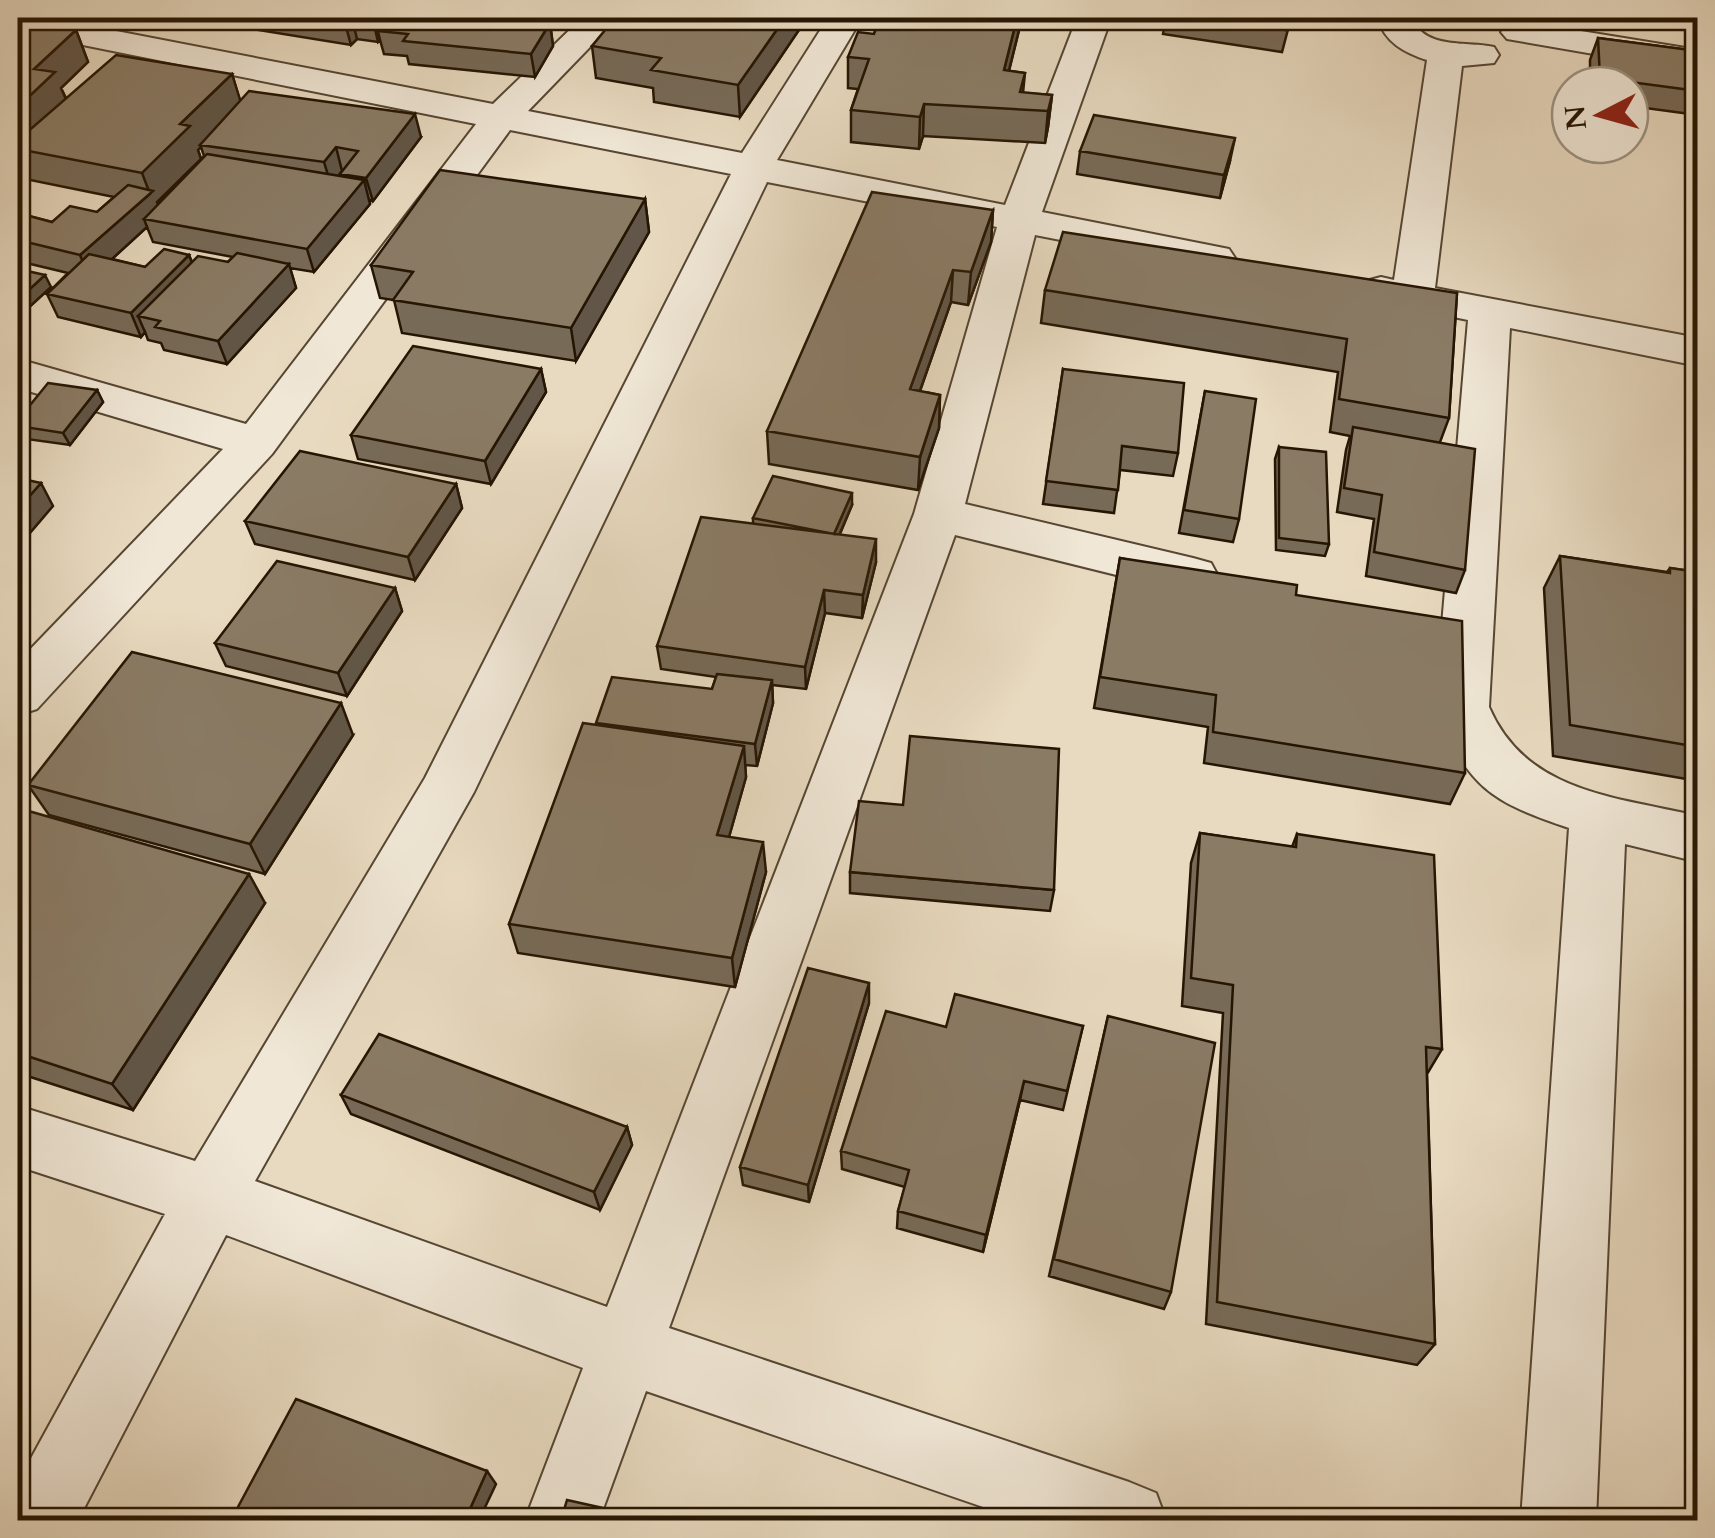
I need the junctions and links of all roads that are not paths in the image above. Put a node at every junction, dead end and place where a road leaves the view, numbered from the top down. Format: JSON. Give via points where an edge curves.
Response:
{"nodes":[{"id":1,"x":601,"y":18,"type":"edge"},
{"id":2,"x":846,"y":18,"type":"edge"},
{"id":3,"x":1094,"y":18,"type":"edge"},
{"id":4,"x":1393,"y":18,"type":"edge"},
{"id":5,"x":18,"y":22,"type":"edge"},
{"id":6,"x":1515,"y":25,"type":"edge"},
{"id":7,"x":164,"y":49,"type":"junction"},
{"id":8,"x":1446,"y":54,"type":"junction"},
{"id":9,"x":1698,"y":61,"type":"edge"},
{"id":10,"x":120,"y":84,"type":"edge"},
{"id":11,"x":501,"y":117,"type":"junction"},
{"id":12,"x":756,"y":167,"type":"junction"},
{"id":13,"x":1020,"y":220,"type":"junction"},
{"id":14,"x":1244,"y":264,"type":"edge"},
{"id":15,"x":1338,"y":282,"type":"edge"},
{"id":16,"x":1413,"y":296,"type":"junction"},
{"id":17,"x":1490,"y":312,"type":"junction"},
{"id":18,"x":1698,"y":352,"type":"edge"},
{"id":19,"x":18,"y":373,"type":"edge"},
{"id":20,"x":256,"y":443,"type":"junction"},
{"id":21,"x":938,"y":514,"type":"junction"},
{"id":22,"x":1239,"y":587,"type":"edge"},
{"id":23,"x":18,"y":695,"type":"edge"},
{"id":24,"x":1598,"y":815,"type":"junction"},
{"id":25,"x":1698,"y":839,"type":"edge"},
{"id":26,"x":18,"y":1136,"type":"edge"},
{"id":27,"x":210,"y":1197,"type":"junction"},
{"id":28,"x":623,"y":1348,"type":"junction"},
{"id":29,"x":38,"y":1520,"type":"edge"},
{"id":30,"x":562,"y":1520,"type":"edge"},
{"id":31,"x":1128,"y":1520,"type":"edge"},
{"id":32,"x":1559,"y":1520,"type":"edge"}],
"edges":[{"from":1,"to":11,"type":"street"},
{"from":2,"to":12,"type":"street"},
{"from":3,"to":13,"type":"street"},
{"from":4,"to":8,"type":"street","via":[[1408,39]]},
{"from":5,"to":7,"type":"street"},
{"from":6,"to":8,"type":"street","via":[[1516,42],[1506,50]]},
{"from":6,"to":9,"type":"street"},
{"from":7,"to":10,"type":"street"},
{"from":7,"to":11,"type":"street"},
{"from":8,"to":16,"type":"street"},
{"from":11,"to":12,"type":"street"},
{"from":11,"to":20,"type":"street"},
{"from":12,"to":13,"type":"street"},
{"from":12,"to":27,"type":"street","via":[[446,792]]},
{"from":13,"to":14,"type":"street"},
{"from":13,"to":21,"type":"street"},
{"from":15,"to":16,"type":"street"},
{"from":16,"to":17,"type":"street"},
{"from":17,"to":18,"type":"street"},
{"from":17,"to":24,"type":"street","via":[[1446,638],[1462,706],[1488,764],[1544,796]]},
{"from":19,"to":20,"type":"street"},
{"from":20,"to":23,"type":"street"},
{"from":21,"to":22,"type":"street"},
{"from":21,"to":28,"type":"street"},
{"from":24,"to":25,"type":"street"},
{"from":24,"to":32,"type":"street"},
{"from":26,"to":27,"type":"street"},
{"from":27,"to":28,"type":"street"},
{"from":27,"to":29,"type":"street"},
{"from":28,"to":30,"type":"street"},
{"from":28,"to":31,"type":"street"}]}
